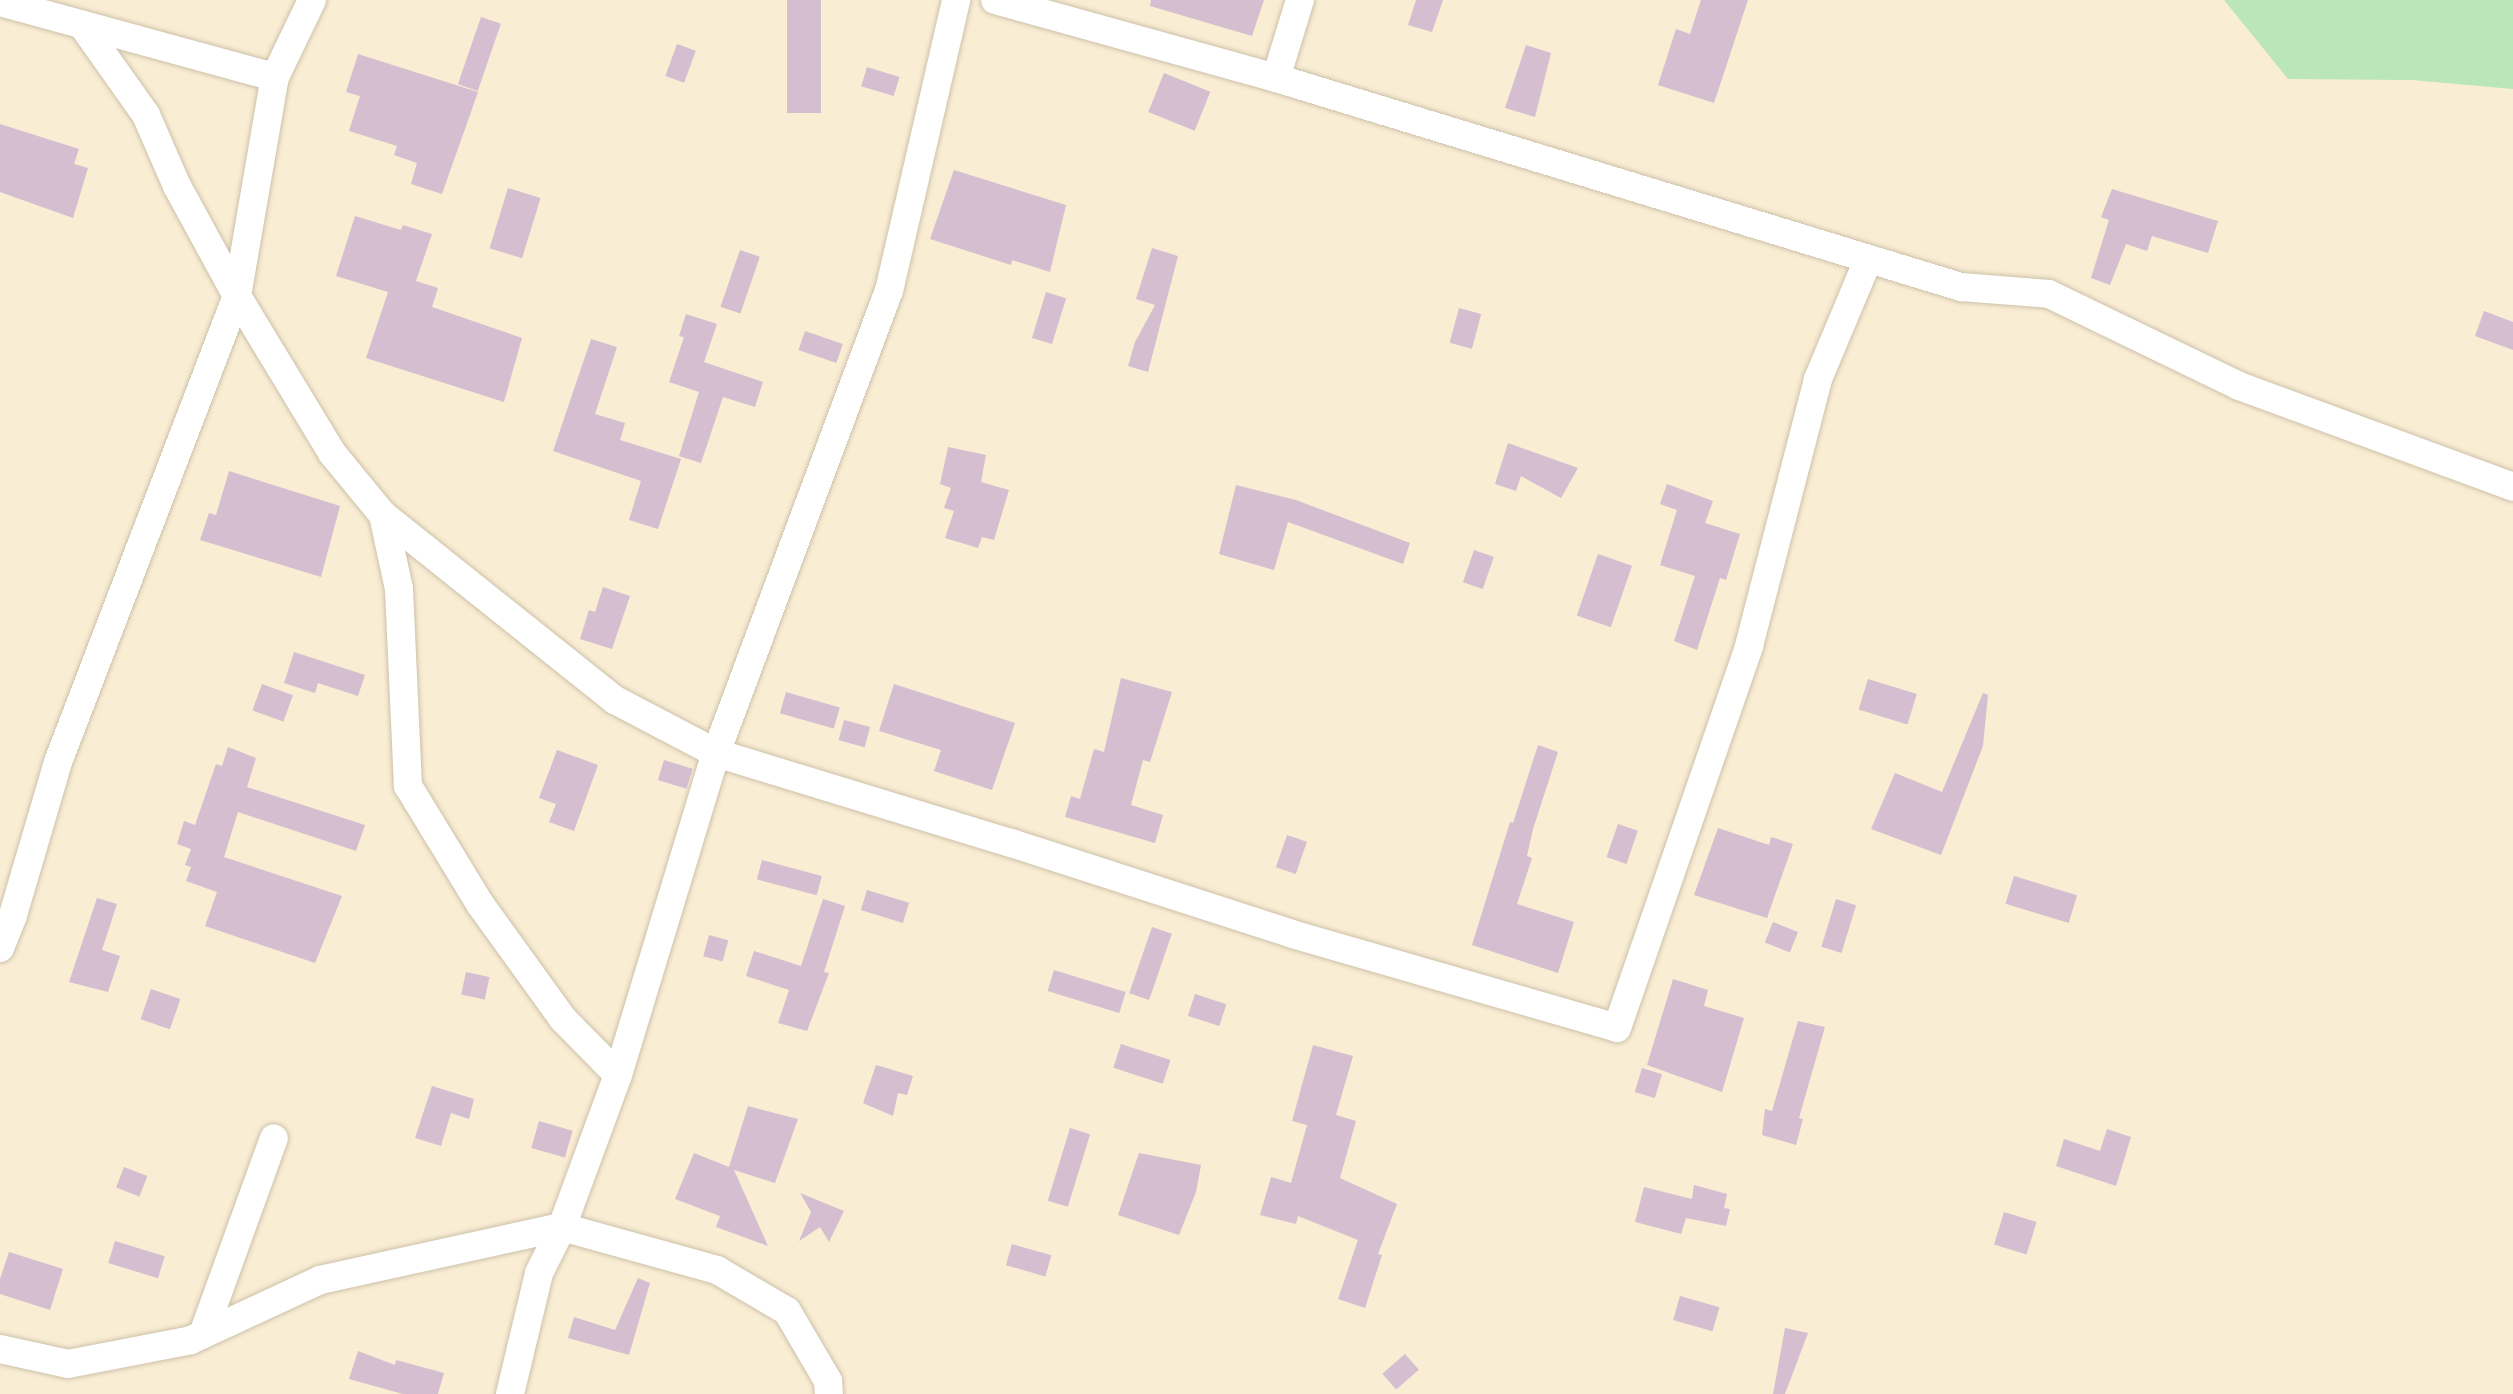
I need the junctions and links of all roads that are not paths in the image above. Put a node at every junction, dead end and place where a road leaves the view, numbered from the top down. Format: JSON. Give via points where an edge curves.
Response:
{"nodes":[{"id":1,"x":312,"y":0,"type":"edge"},
{"id":2,"x":956,"y":0,"type":"edge"},
{"id":3,"x":995,"y":0,"type":"edge"},
{"id":4,"x":1300,"y":0,"type":"edge"},
{"id":5,"x":0,"y":2,"type":"edge"},
{"id":6,"x":83,"y":26,"type":"junction"},
{"id":7,"x":275,"y":77,"type":"junction"},
{"id":8,"x":1276,"y":78,"type":"junction"},
{"id":9,"x":1868,"y":260,"type":"junction"},
{"id":10,"x":237,"y":296,"type":"junction"},
{"id":11,"x":2513,"y":487,"type":"edge"},
{"id":12,"x":383,"y":515,"type":"junction"},
{"id":13,"x":716,"y":753,"type":"junction"},
{"id":14,"x":0,"y":948,"type":"edge"},
{"id":15,"x":618,"y":1075,"type":"junction"},
{"id":16,"x":274,"y":1138,"type":"dead end"},
{"id":17,"x":562,"y":1227,"type":"junction"},
{"id":18,"x":203,"y":1334,"type":"junction"},
{"id":19,"x":0,"y":1349,"type":"edge"},
{"id":20,"x":510,"y":1394,"type":"edge"},
{"id":21,"x":829,"y":1394,"type":"edge"}],
"edges":[{"from":1,"to":7,"type":"street"},
{"from":2,"to":13,"type":"street","via":[[889,291]]},
{"from":3,"to":8,"type":"street"},
{"from":4,"to":8,"type":"street"},
{"from":5,"to":6,"type":"street"},
{"from":6,"to":7,"type":"street"},
{"from":6,"to":10,"type":"street","via":[[146,115],[177,186]]},
{"from":7,"to":10,"type":"street"},
{"from":8,"to":9,"type":"street"},
{"from":9,"to":11,"type":"street","via":[[1961,287],[2049,294],[2239,386]]},
{"from":9,"to":13,"type":"street","via":[[1818,379],[1749,646],[1617,1028],[1292,934]]},
{"from":10,"to":12,"type":"street","via":[[332,453]]},
{"from":10,"to":14,"type":"street","via":[[58,762]]},
{"from":12,"to":13,"type":"street","via":[[615,700]]},
{"from":12,"to":15,"type":"street","via":[[399,589],[408,786],[480,904],[563,1019]]},
{"from":13,"to":15,"type":"street"},
{"from":15,"to":17,"type":"street"},
{"from":16,"to":18,"type":"street"},
{"from":17,"to":18,"type":"street","via":[[320,1280]]},
{"from":17,"to":20,"type":"street","via":[[539,1273]]},
{"from":17,"to":21,"type":"street","via":[[717,1270],[787,1311],[828,1381]]},
{"from":18,"to":19,"type":"street","via":[[68,1364]]}]}
